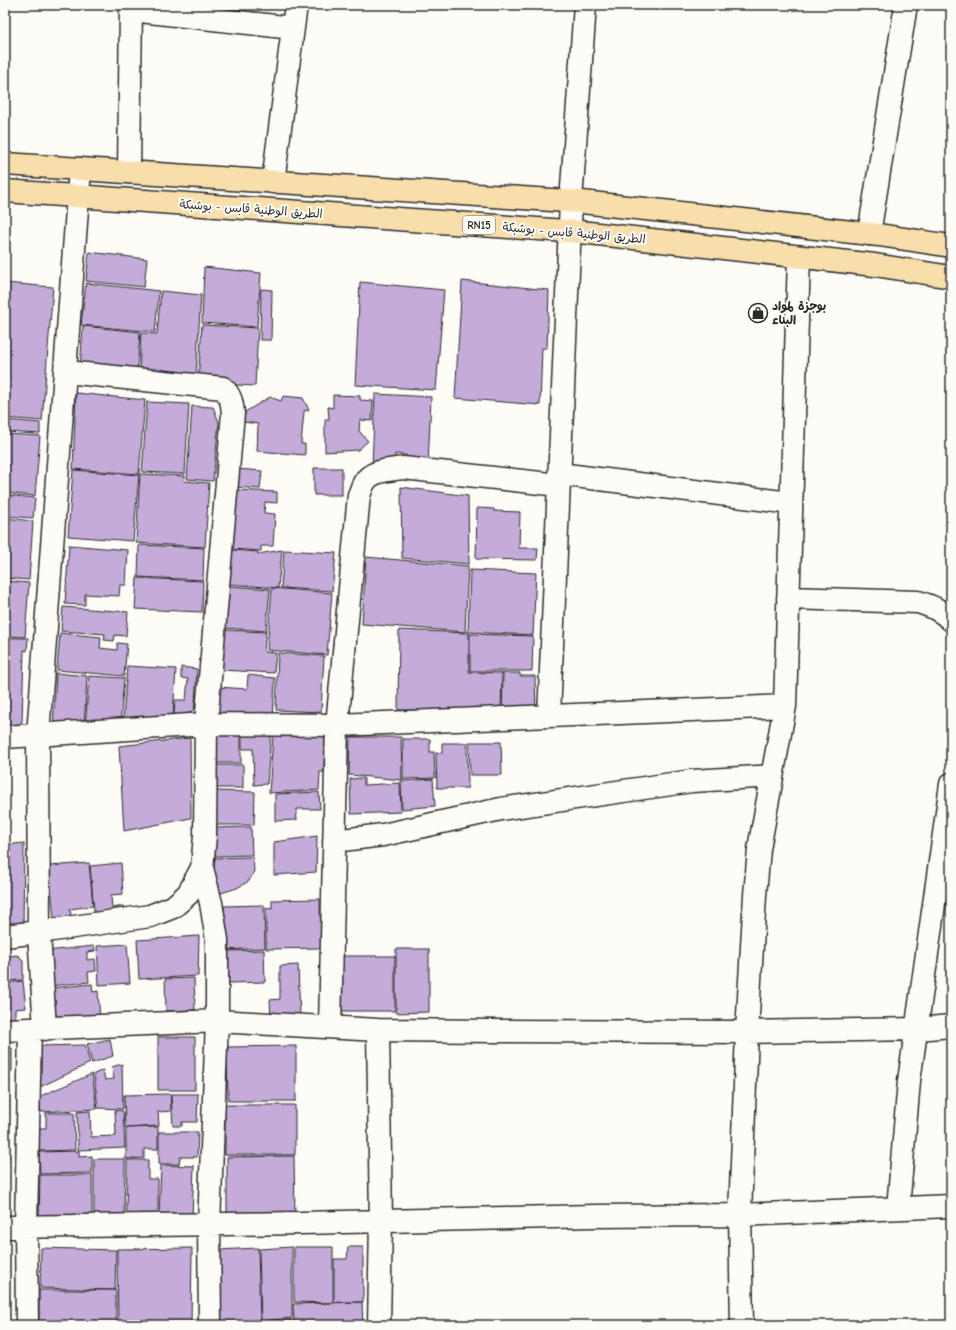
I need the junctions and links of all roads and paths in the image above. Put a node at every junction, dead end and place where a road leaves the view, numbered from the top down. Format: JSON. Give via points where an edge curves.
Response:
{"nodes":[{"id":1,"x":296,"y":5,"type":"edge"},
{"id":2,"x":585,"y":5,"type":"edge"},
{"id":3,"x":906,"y":5,"type":"edge"},
{"id":4,"x":131,"y":8,"type":"edge"},
{"id":5,"x":293,"y":28,"type":"junction"},
{"id":6,"x":5,"y":164,"type":"edge"},
{"id":7,"x":80,"y":169,"type":"junction"},
{"id":8,"x":129,"y":172,"type":"junction"},
{"id":9,"x":273,"y":182,"type":"junction"},
{"id":10,"x":5,"y":191,"type":"edge"},
{"id":11,"x":79,"y":196,"type":"junction"},
{"id":12,"x":571,"y":201,"type":"junction"},
{"id":13,"x":571,"y":232,"type":"junction"},
{"id":14,"x":869,"y":234,"type":"junction"},
{"id":15,"x":951,"y":246,"type":"edge"},
{"id":16,"x":799,"y":256,"type":"junction"},
{"id":17,"x":951,"y":277,"type":"edge"},
{"id":18,"x":66,"y":372,"type":"junction"},
{"id":19,"x":559,"y":480,"type":"junction"},
{"id":20,"x":791,"y":503,"type":"junction"},
{"id":21,"x":788,"y":598,"type":"junction"},
{"id":22,"x":951,"y":620,"type":"edge"},
{"id":23,"x":785,"y":706,"type":"junction"},
{"id":24,"x":548,"y":716,"type":"junction"},
{"id":25,"x":206,"y":724,"type":"junction"},
{"id":26,"x":337,"y":725,"type":"junction"},
{"id":27,"x":38,"y":735,"type":"junction"},
{"id":28,"x":5,"y":737,"type":"edge"},
{"id":29,"x":772,"y":776,"type":"junction"},
{"id":30,"x":951,"y":784,"type":"edge"},
{"id":31,"x":334,"y":840,"type":"junction"},
{"id":32,"x":202,"y":868,"type":"junction"},
{"id":33,"x":39,"y":932,"type":"junction"},
{"id":34,"x":5,"y":936,"type":"edge"},
{"id":35,"x":217,"y":1021,"type":"junction"},
{"id":36,"x":951,"y":1026,"type":"edge"},
{"id":37,"x":330,"y":1027,"type":"junction"},
{"id":38,"x":38,"y":1029,"type":"junction"},
{"id":39,"x":917,"y":1029,"type":"junction"},
{"id":40,"x":5,"y":1030,"type":"edge"},
{"id":41,"x":378,"y":1030,"type":"junction"},
{"id":42,"x":747,"y":1032,"type":"junction"},
{"id":43,"x":951,"y":1206,"type":"edge"},
{"id":44,"x":898,"y":1208,"type":"junction"},
{"id":45,"x":740,"y":1215,"type":"junction"},
{"id":46,"x":381,"y":1221,"type":"junction"},
{"id":47,"x":209,"y":1224,"type":"junction"},
{"id":48,"x":15,"y":1227,"type":"edge"},
{"id":49,"x":28,"y":1325,"type":"edge"},
{"id":50,"x":210,"y":1325,"type":"edge"},
{"id":51,"x":379,"y":1325,"type":"edge"},
{"id":52,"x":742,"y":1325,"type":"edge"}],
"edges":[{"from":1,"to":5,"type":"street"},
{"from":2,"to":12,"type":"street"},
{"from":3,"to":14,"type":"street"},
{"from":4,"to":5,"type":"street"},
{"from":4,"to":8,"type":"street"},
{"from":5,"to":9,"type":"street"},
{"from":6,"to":7,"type":"main road"},
{"from":7,"to":8,"type":"main road"},
{"from":7,"to":11,"type":"street"},
{"from":8,"to":9,"type":"main road"},
{"from":9,"to":12,"type":"main road"},
{"from":10,"to":11,"type":"main road","name":"الطريق الوطنية قابس - بوشبكة","number":"RN15"},
{"from":11,"to":13,"type":"main road","name":"الطريق الوطنية قابس - بوشبكة","number":"RN15"},
{"from":11,"to":18,"type":"street"},
{"from":12,"to":13,"type":"street"},
{"from":12,"to":14,"type":"main road"},
{"from":13,"to":16,"type":"main road","name":"الطريق الوطنية قابس - بوشبكة","number":"RN15"},
{"from":13,"to":19,"type":"street"},
{"from":14,"to":15,"type":"main road"},
{"from":16,"to":17,"type":"main road","name":"الطريق الوطنية قابس - بوشبكة","number":"RN15"},
{"from":16,"to":20,"type":"street"},
{"from":18,"to":25,"type":"street","via":[[223,388],[229,394],[233,413]]},
{"from":18,"to":27,"type":"street"},
{"from":19,"to":20,"type":"street"},
{"from":19,"to":24,"type":"street"},
{"from":19,"to":26,"type":"street","via":[[402,468],[372,474],[364,482],[359,495]]},
{"from":20,"to":21,"type":"street"},
{"from":21,"to":22,"type":"street","via":[[918,602],[933,607]]},
{"from":21,"to":23,"type":"street"},
{"from":23,"to":24,"type":"street"},
{"from":23,"to":29,"type":"street"},
{"from":24,"to":26,"type":"street"},
{"from":25,"to":26,"type":"street"},
{"from":25,"to":27,"type":"street"},
{"from":25,"to":32,"type":"street","via":[[205,836]]},
{"from":26,"to":31,"type":"street"},
{"from":27,"to":28,"type":"street"},
{"from":27,"to":33,"type":"street"},
{"from":29,"to":31,"type":"street","via":[[692,781],[508,807],[383,835]]},
{"from":29,"to":42,"type":"street","via":[[759,849]]},
{"from":30,"to":39,"type":"street"},
{"from":31,"to":37,"type":"street"},
{"from":32,"to":33,"type":"street","via":[[188,894],[173,907],[150,916]]},
{"from":32,"to":35,"type":"street","via":[[212,903],[217,940]]},
{"from":33,"to":34,"type":"street"},
{"from":33,"to":38,"type":"street"},
{"from":35,"to":37,"type":"street"},
{"from":35,"to":38,"type":"street"},
{"from":35,"to":47,"type":"street"},
{"from":36,"to":39,"type":"street"},
{"from":37,"to":41,"type":"street"},
{"from":38,"to":40,"type":"street"},
{"from":38,"to":48,"type":"street"},
{"from":39,"to":42,"type":"street"},
{"from":39,"to":44,"type":"street","via":[[909,1081]]},
{"from":41,"to":42,"type":"street"},
{"from":41,"to":46,"type":"street"},
{"from":42,"to":45,"type":"street"},
{"from":43,"to":44,"type":"street"},
{"from":44,"to":45,"type":"street"},
{"from":45,"to":46,"type":"street"},
{"from":45,"to":52,"type":"street"},
{"from":46,"to":47,"type":"street"},
{"from":46,"to":51,"type":"street"},
{"from":47,"to":48,"type":"street"},
{"from":47,"to":50,"type":"street"},
{"from":48,"to":49,"type":"street"}]}
